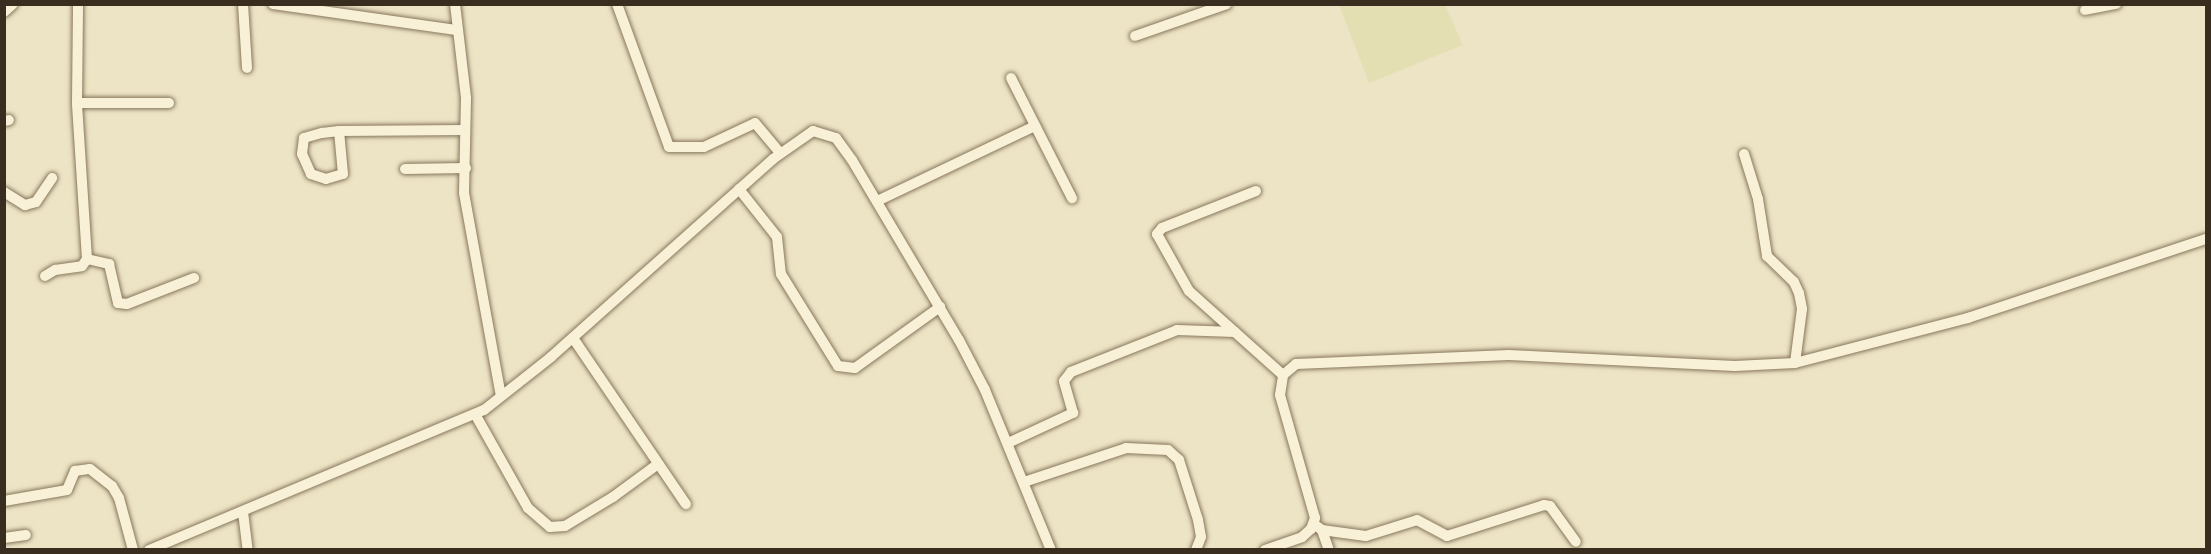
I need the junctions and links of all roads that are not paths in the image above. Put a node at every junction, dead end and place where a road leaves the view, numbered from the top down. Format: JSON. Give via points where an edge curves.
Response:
{"nodes":[{"id":1,"x":13,"y":4,"type":"edge"},
{"id":2,"x":78,"y":4,"type":"edge"},
{"id":3,"x":243,"y":4,"type":"edge"},
{"id":4,"x":273,"y":4,"type":"edge"},
{"id":5,"x":454,"y":4,"type":"edge"},
{"id":6,"x":617,"y":4,"type":"edge"},
{"id":7,"x":1227,"y":4,"type":"edge"},
{"id":8,"x":2116,"y":4,"type":"edge"},
{"id":9,"x":2085,"y":10,"type":"dead end"},
{"id":10,"x":4,"y":12,"type":"edge"},
{"id":11,"x":456,"y":30,"type":"junction"},
{"id":12,"x":1135,"y":36,"type":"dead end"},
{"id":13,"x":247,"y":68,"type":"dead end"},
{"id":14,"x":1011,"y":78,"type":"dead end"},
{"id":15,"x":77,"y":103,"type":"junction"},
{"id":16,"x":169,"y":103,"type":"dead end"},
{"id":17,"x":1035,"y":126,"type":"junction"},
{"id":18,"x":465,"y":130,"type":"junction"},
{"id":19,"x":339,"y":132,"type":"junction"},
{"id":20,"x":780,"y":153,"type":"junction"},
{"id":21,"x":1744,"y":154,"type":"dead end"},
{"id":22,"x":466,"y":168,"type":"junction"},
{"id":23,"x":405,"y":169,"type":"dead end"},
{"id":24,"x":52,"y":178,"type":"dead end"},
{"id":25,"x":739,"y":189,"type":"junction"},
{"id":26,"x":1256,"y":191,"type":"dead end"},
{"id":27,"x":4,"y":192,"type":"edge"},
{"id":28,"x":1072,"y":198,"type":"dead end"},
{"id":29,"x":878,"y":201,"type":"junction"},
{"id":30,"x":2206,"y":239,"type":"edge"},
{"id":31,"x":87,"y":260,"type":"junction"},
{"id":32,"x":45,"y":276,"type":"dead end"},
{"id":33,"x":194,"y":278,"type":"dead end"},
{"id":34,"x":940,"y":307,"type":"junction"},
{"id":35,"x":1235,"y":332,"type":"junction"},
{"id":36,"x":573,"y":338,"type":"junction"},
{"id":37,"x":1795,"y":363,"type":"junction"},
{"id":38,"x":1283,"y":375,"type":"junction"},
{"id":39,"x":501,"y":396,"type":"junction"},
{"id":40,"x":474,"y":414,"type":"junction"},
{"id":41,"x":1008,"y":443,"type":"junction"},
{"id":42,"x":658,"y":464,"type":"junction"},
{"id":43,"x":1024,"y":482,"type":"junction"},
{"id":44,"x":4,"y":501,"type":"edge"},
{"id":45,"x":686,"y":504,"type":"dead end"},
{"id":46,"x":243,"y":512,"type":"junction"},
{"id":47,"x":1318,"y":527,"type":"junction"},
{"id":48,"x":26,"y":535,"type":"dead end"},
{"id":49,"x":4,"y":538,"type":"edge"},
{"id":50,"x":1576,"y":542,"type":"dead end"},
{"id":51,"x":133,"y":549,"type":"edge"},
{"id":52,"x":149,"y":549,"type":"edge"},
{"id":53,"x":248,"y":549,"type":"edge"},
{"id":54,"x":1051,"y":549,"type":"edge"},
{"id":55,"x":1196,"y":549,"type":"edge"},
{"id":56,"x":1264,"y":549,"type":"edge"},
{"id":57,"x":1329,"y":549,"type":"edge"}],
"edges":[{"from":1,"to":10,"type":"street"},
{"from":2,"to":15,"type":"street"},
{"from":3,"to":13,"type":"street"},
{"from":4,"to":11,"type":"street"},
{"from":5,"to":11,"type":"street"},
{"from":6,"to":20,"type":"street","via":[[669,147],[704,147],[755,123]]},
{"from":7,"to":12,"type":"street"},
{"from":8,"to":9,"type":"street"},
{"from":11,"to":18,"type":"street","via":[[466,98]]},
{"from":14,"to":17,"type":"street"},
{"from":15,"to":16,"type":"street"},
{"from":15,"to":31,"type":"street"},
{"from":17,"to":28,"type":"street"},
{"from":17,"to":29,"type":"street"},
{"from":18,"to":19,"type":"street"},
{"from":18,"to":22,"type":"street"},
{"from":19,"to":19,"type":"street","via":[[343,174],[326,179],[311,174],[302,154],[304,138]]},
{"from":20,"to":25,"type":"street"},
{"from":20,"to":29,"type":"street","via":[[800,137],[813,131],[825,132],[841,146]]},
{"from":21,"to":37,"type":"street","via":[[1758,199],[1767,256],[1794,282],[1799,293],[1802,309]]},
{"from":22,"to":23,"type":"street"},
{"from":22,"to":39,"type":"street","via":[[467,210]]},
{"from":24,"to":27,"type":"street","via":[[36,202],[25,205]]},
{"from":25,"to":34,"type":"street","via":[[777,237],[781,274],[838,366],[855,368]]},
{"from":25,"to":36,"type":"street"},
{"from":26,"to":35,"type":"street","via":[[1162,228],[1157,234],[1185,286]]},
{"from":29,"to":34,"type":"street"},
{"from":30,"to":37,"type":"street","via":[[1958,321]]},
{"from":31,"to":32,"type":"street","via":[[82,266],[55,270]]},
{"from":31,"to":33,"type":"street","via":[[109,264],[118,303],[127,304]]},
{"from":34,"to":41,"type":"street","via":[[985,390]]},
{"from":35,"to":38,"type":"street"},
{"from":35,"to":41,"type":"street","via":[[1177,330],[1071,372],[1064,385],[1074,406],[1072,413]]},
{"from":36,"to":39,"type":"street"},
{"from":36,"to":42,"type":"street"},
{"from":37,"to":38,"type":"street","via":[[1735,366],[1509,355],[1304,362]]},
{"from":38,"to":47,"type":"street","via":[[1280,395]]},
{"from":39,"to":40,"type":"street"},
{"from":40,"to":42,"type":"street","via":[[528,508],[550,527],[565,526]]},
{"from":40,"to":46,"type":"street"},
{"from":41,"to":43,"type":"street"},
{"from":42,"to":45,"type":"street"},
{"from":43,"to":54,"type":"street"},
{"from":43,"to":55,"type":"street","via":[[1125,448],[1168,450],[1179,460],[1200,528]]},
{"from":44,"to":51,"type":"street","via":[[67,490],[75,471],[90,469],[112,486],[119,498]]},
{"from":46,"to":52,"type":"street"},
{"from":46,"to":53,"type":"street"},
{"from":47,"to":50,"type":"street","via":[[1366,536],[1418,520],[1447,536],[1544,505],[1550,506]]},
{"from":47,"to":56,"type":"street","via":[[1302,537]]},
{"from":47,"to":57,"type":"street"},
{"from":48,"to":49,"type":"street"}]}
